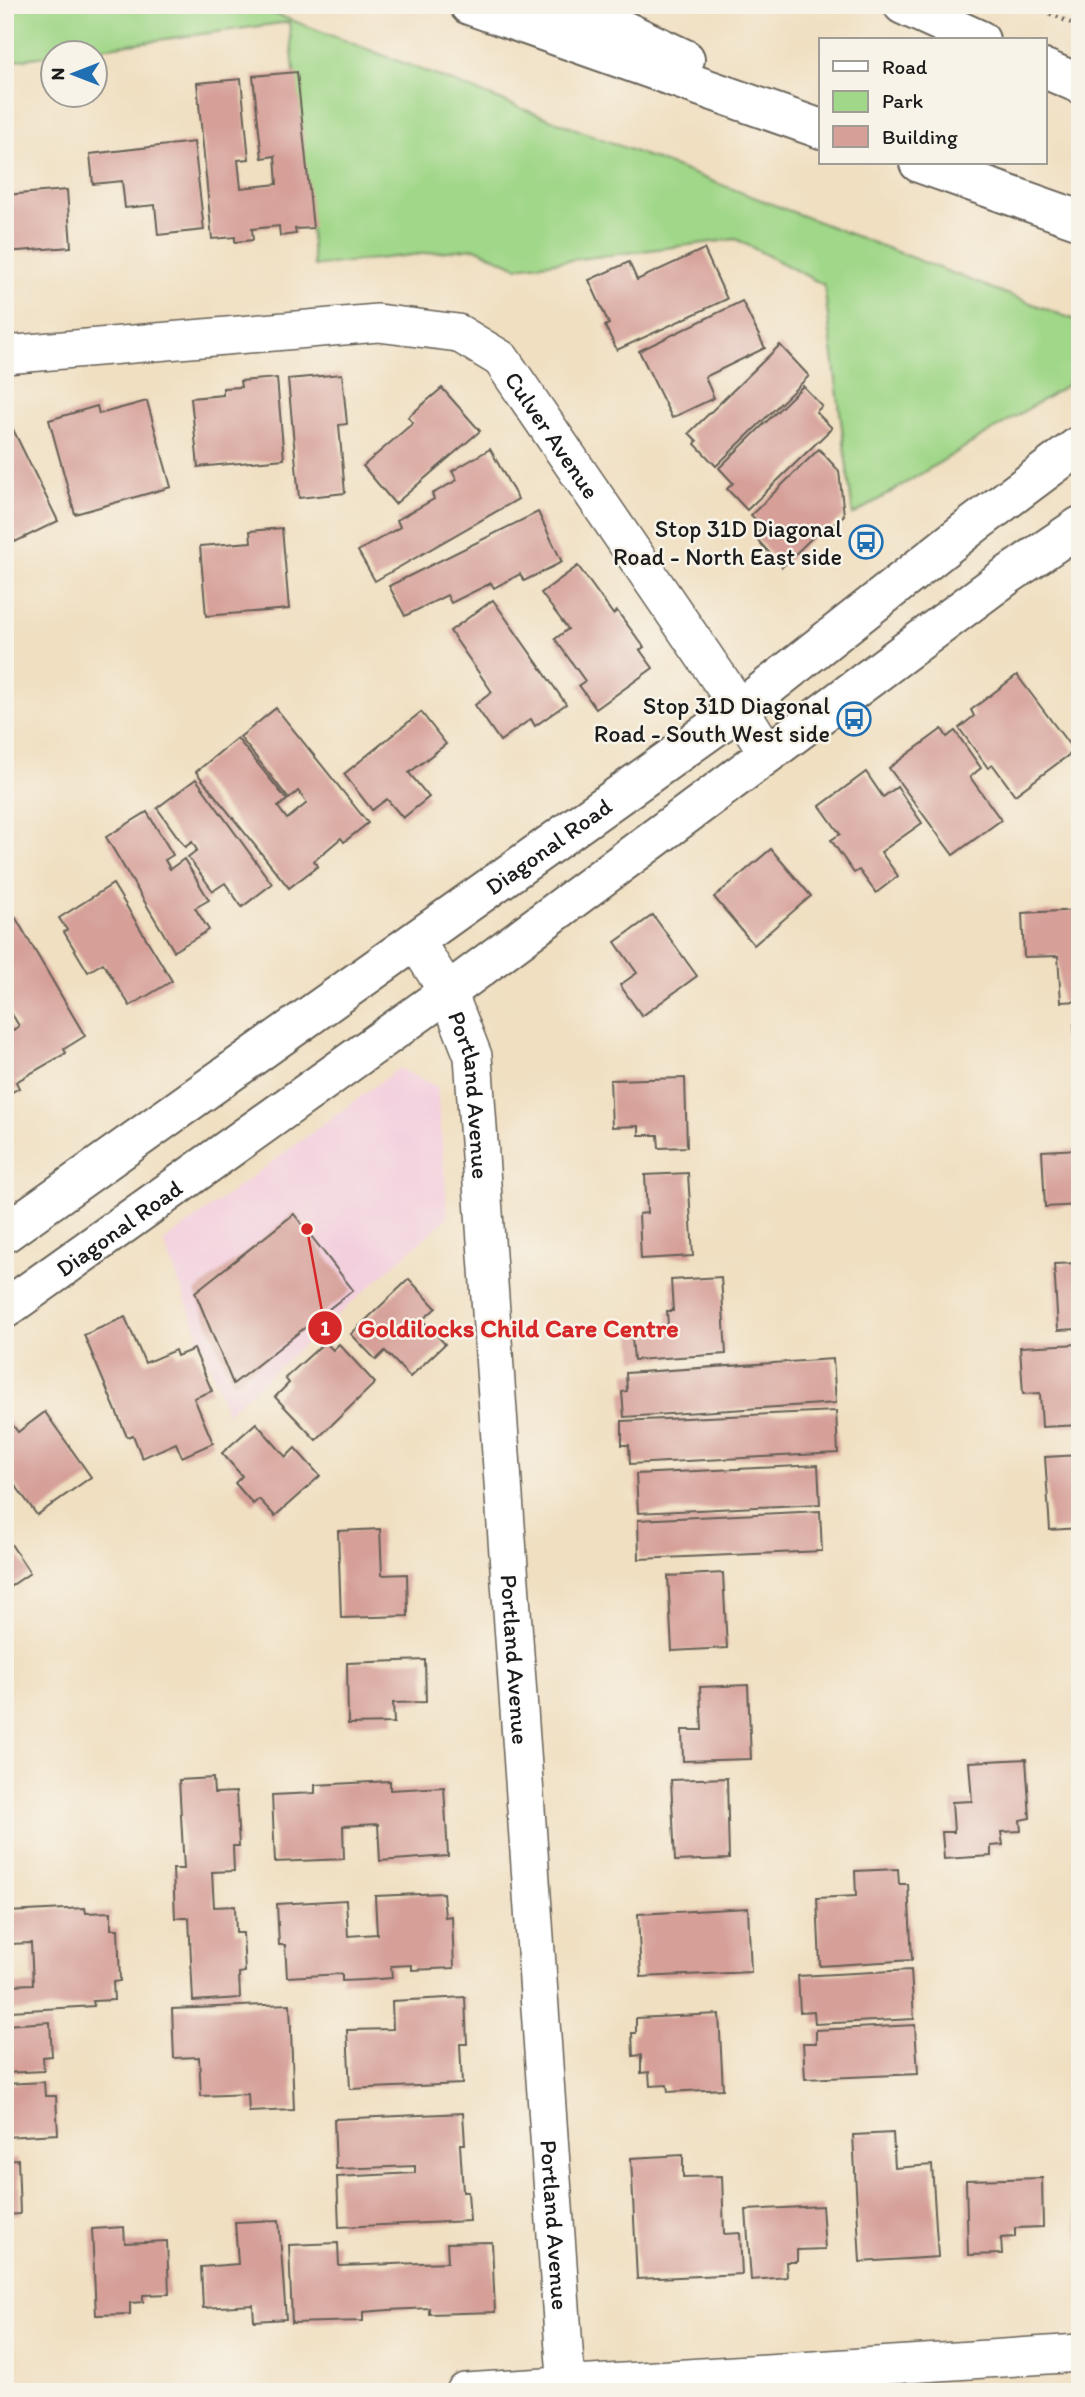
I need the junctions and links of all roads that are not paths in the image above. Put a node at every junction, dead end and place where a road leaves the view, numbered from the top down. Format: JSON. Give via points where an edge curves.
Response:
{"nodes":[{"id":1,"x":469,"y":5,"type":"edge"},
{"id":2,"x":570,"y":5,"type":"edge"},
{"id":3,"x":902,"y":5,"type":"edge"},
{"id":4,"x":976,"y":38,"type":"edge"},
{"id":5,"x":1046,"y":69,"type":"edge"},
{"id":6,"x":1080,"y":84,"type":"edge"},
{"id":7,"x":819,"y":120,"type":"edge"},
{"id":8,"x":819,"y":128,"type":"edge"},
{"id":9,"x":922,"y":164,"type":"edge"},
{"id":10,"x":1080,"y":219,"type":"edge"},
{"id":11,"x":5,"y":355,"type":"edge"},
{"id":12,"x":1080,"y":445,"type":"edge"},
{"id":13,"x":1080,"y":526,"type":"edge"},
{"id":14,"x":740,"y":709,"type":"junction"},
{"id":15,"x":768,"y":754,"type":"junction"},
{"id":16,"x":416,"y":942,"type":"junction"},
{"id":17,"x":448,"y":992,"type":"junction"},
{"id":18,"x":5,"y":1233,"type":"edge"},
{"id":19,"x":5,"y":1309,"type":"edge"},
{"id":20,"x":1080,"y":2353,"type":"edge"},
{"id":21,"x":566,"y":2389,"type":"edge"},
{"id":22,"x":465,"y":2392,"type":"edge"}],
"edges":[{"from":1,"to":8,"type":"main road"},
{"from":2,"to":7,"type":"main road"},
{"from":3,"to":4,"type":"main road"},
{"from":5,"to":6,"type":"main road"},
{"from":9,"to":10,"type":"main road"},
{"from":11,"to":14,"type":"street","name":"Culver Avenue","via":[[378,323],[458,333],[501,359]]},
{"from":12,"to":14,"type":"main road","name":"Diagonal Road"},
{"from":13,"to":15,"type":"main road","name":"Diagonal Road"},
{"from":14,"to":15,"type":"street","name":"Culver Avenue"},
{"from":14,"to":16,"type":"main road","name":"Diagonal Road"},
{"from":15,"to":17,"type":"main road","name":"Diagonal Road"},
{"from":16,"to":17,"type":"street","name":"Portland Avenue"},
{"from":16,"to":18,"type":"main road","name":"Diagonal Road"},
{"from":17,"to":19,"type":"main road","name":"Diagonal Road"},
{"from":17,"to":21,"type":"street","name":"Portland Avenue","via":[[473,1056]]},
{"from":20,"to":21,"type":"street"},
{"from":21,"to":22,"type":"street"}]}
